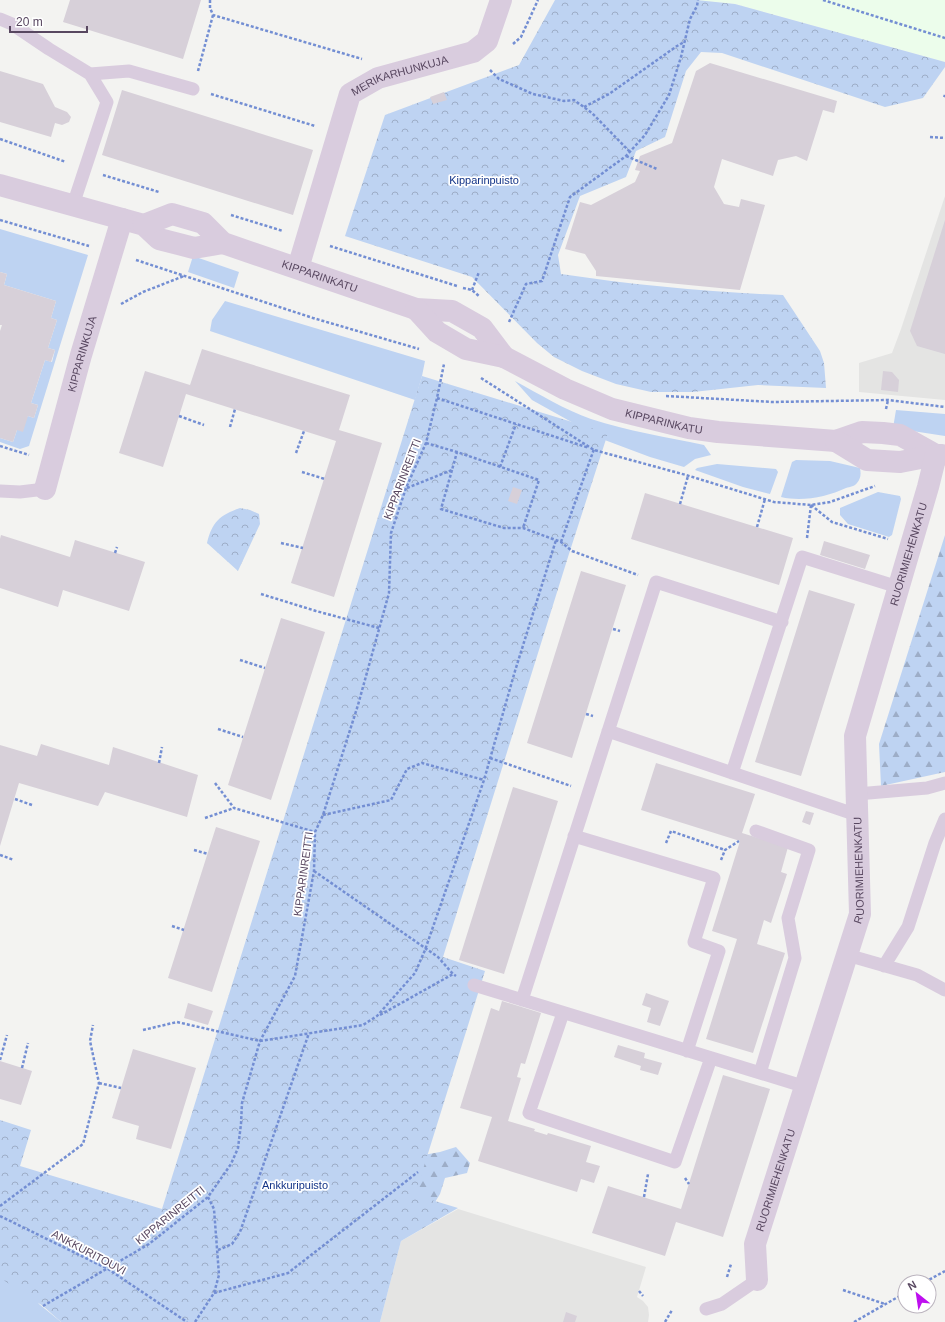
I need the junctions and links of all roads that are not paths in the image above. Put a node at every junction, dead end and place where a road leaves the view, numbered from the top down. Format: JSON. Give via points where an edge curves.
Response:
{"nodes":[{"id":1,"x":501,"y":0,"type":"edge"},
{"id":2,"x":0,"y":19,"type":"edge"},
{"id":3,"x":90,"y":74,"type":"junction"},
{"id":4,"x":193,"y":89,"type":"road end"},
{"id":5,"x":0,"y":185,"type":"edge"},
{"id":6,"x":72,"y":205,"type":"junction"},
{"id":7,"x":122,"y":219,"type":"junction"},
{"id":8,"x":298,"y":268,"type":"junction"},
{"id":9,"x":941,"y":455,"type":"edge"},
{"id":10,"x":46,"y":489,"type":"joint"},
{"id":11,"x":0,"y":491,"type":"edge"},
{"id":12,"x":898,"y":587,"type":"junction"},
{"id":13,"x":782,"y":622,"type":"junction"},
{"id":14,"x":608,"y":731,"type":"junction"},
{"id":15,"x":732,"y":773,"type":"junction"},
{"id":16,"x":945,"y":783,"type":"edge"},
{"id":17,"x":857,"y":805,"type":"junction"},
{"id":18,"x":945,"y":819,"type":"edge"},
{"id":19,"x":756,"y":831,"type":"dead end"},
{"id":20,"x":574,"y":836,"type":"junction"},
{"id":21,"x":847,"y":956,"type":"junction"},
{"id":22,"x":884,"y":966,"type":"junction"},
{"id":23,"x":474,"y":985,"type":"road end"},
{"id":24,"x":945,"y":990,"type":"edge"},
{"id":25,"x":522,"y":1000,"type":"junction"},
{"id":26,"x":563,"y":1013,"type":"junction"},
{"id":27,"x":687,"y":1051,"type":"junction"},
{"id":28,"x":711,"y":1058,"type":"junction"},
{"id":29,"x":760,"y":1073,"type":"junction"},
{"id":30,"x":806,"y":1087,"type":"junction"},
{"id":31,"x":757,"y":1280,"type":"joint"},
{"id":32,"x":706,"y":1310,"type":"dead end"}],
"edges":[{"from":1,"to":8,"type":"street","name":"MERIKARHUNKUJA","via":[[488,41],[473,52],[378,78],[350,94]]},
{"from":2,"to":3,"type":"lane"},
{"from":3,"to":4,"type":"lane","via":[[129,71]]},
{"from":3,"to":6,"type":"lane","via":[[107,102]]},
{"from":5,"to":6,"type":"street","name":"KIPPARINKATU"},
{"from":6,"to":7,"type":"street","name":"KIPPARINKATU"},
{"from":7,"to":8,"type":"street","name":"KIPPARINKATU","via":[[144,225],[172,214],[203,223],[223,243]]},
{"from":7,"to":10,"type":"street","name":"KIPPARINKUJA","via":[[91,321]]},
{"from":8,"to":9,"type":"street","name":"KIPPARINKATU","via":[[416,309],[437,332],[466,349],[504,357],[565,389],[605,406],[652,420],[718,432],[836,441],[862,432],[900,435]]},
{"from":9,"to":12,"type":"street","name":"RUORIMIEHENKATU","via":[[928,487]]},
{"from":10,"to":11,"type":"lane"},
{"from":12,"to":13,"type":"lane","via":[[802,557]]},
{"from":12,"to":17,"type":"street","name":"RUORIMIEHENKATU","via":[[855,736]]},
{"from":13,"to":14,"type":"lane","via":[[656,582]]},
{"from":13,"to":15,"type":"lane"},
{"from":14,"to":15,"type":"lane"},
{"from":14,"to":20,"type":"lane"},
{"from":15,"to":17,"type":"lane"},
{"from":16,"to":17,"type":"lane"},
{"from":17,"to":21,"type":"street","name":"RUORIMIEHENKATU","via":[[860,914]]},
{"from":18,"to":22,"type":"lane","via":[[908,927]]},
{"from":19,"to":29,"type":"lane","via":[[809,850],[788,918],[796,958]]},
{"from":20,"to":25,"type":"lane"},
{"from":20,"to":27,"type":"lane","via":[[714,878],[694,942],[719,951]]},
{"from":21,"to":22,"type":"lane"},
{"from":21,"to":30,"type":"street","name":"RUORIMIEHENKATU"},
{"from":22,"to":24,"type":"lane","via":[[917,975]]},
{"from":23,"to":25,"type":"lane"},
{"from":25,"to":26,"type":"lane"},
{"from":26,"to":27,"type":"lane"},
{"from":26,"to":28,"type":"lane","via":[[529,1113],[675,1162]]},
{"from":27,"to":28,"type":"lane"},
{"from":28,"to":29,"type":"lane"},
{"from":29,"to":30,"type":"lane"},
{"from":30,"to":31,"type":"street","name":"RUORIMIEHENKATU","via":[[755,1244]]},
{"from":31,"to":32,"type":"lane","via":[[722,1304]]}]}
